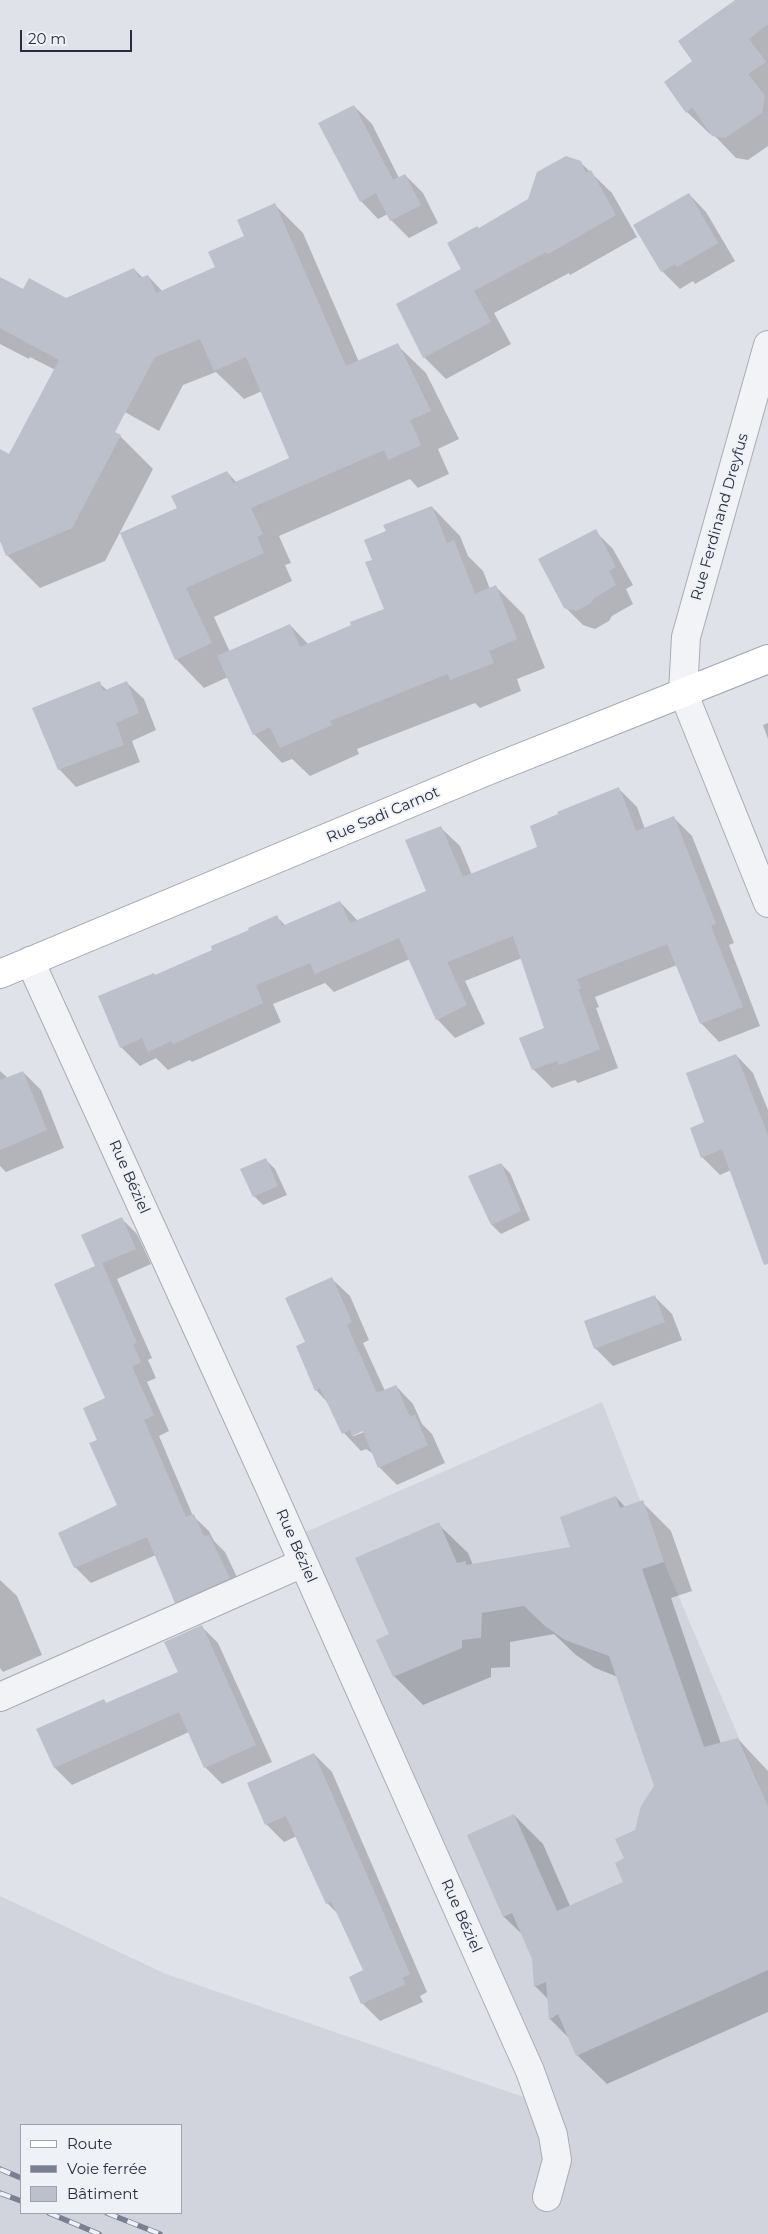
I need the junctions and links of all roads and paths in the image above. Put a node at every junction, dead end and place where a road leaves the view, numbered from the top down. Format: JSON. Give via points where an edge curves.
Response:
{"nodes":[{"id":1,"x":768,"y":345,"type":"edge"},
{"id":2,"x":768,"y":659,"type":"edge"},
{"id":3,"x":683,"y":692,"type":"junction"},
{"id":4,"x":768,"y":903,"type":"edge"},
{"id":5,"x":30,"y":961,"type":"junction"},
{"id":6,"x":0,"y":974,"type":"edge"},
{"id":7,"x":303,"y":1563,"type":"junction"},
{"id":8,"x":0,"y":1697,"type":"edge"},
{"id":9,"x":547,"y":2197,"type":"dead end"}],
"edges":[{"from":1,"to":3,"type":"street","name":"Rue Ferdinand Dreyfus","via":[[686,637]]},
{"from":2,"to":3,"type":"main road","name":"Rue Sadi Carnot"},
{"from":3,"to":4,"type":"street"},
{"from":3,"to":5,"type":"main road","name":"Rue Sadi Carnot"},
{"from":5,"to":6,"type":"main road","name":"Rue Sadi Carnot"},
{"from":5,"to":7,"type":"street","name":"Rue Béziel"},
{"from":7,"to":8,"type":"street"},
{"from":7,"to":9,"type":"street","name":"Rue Béziel","via":[[530,2071],[553,2134],[557,2160]]}]}
